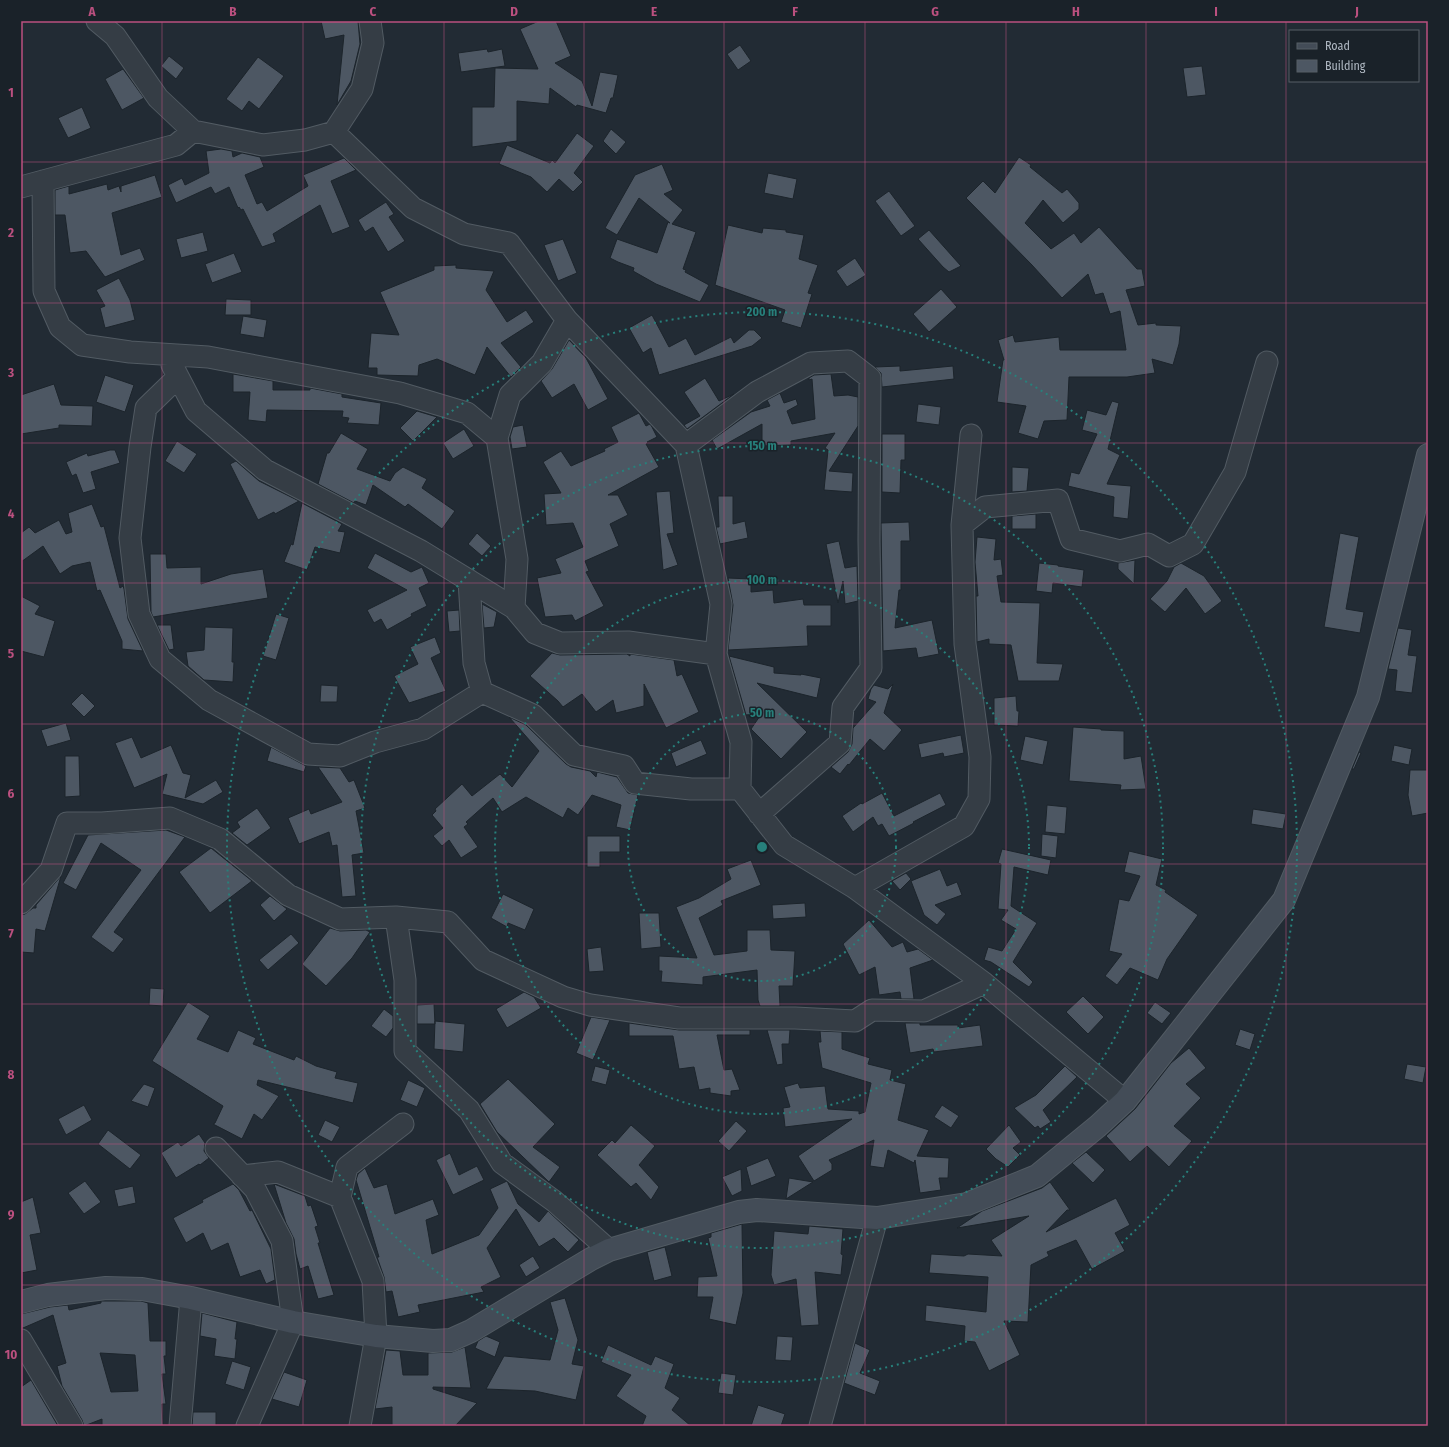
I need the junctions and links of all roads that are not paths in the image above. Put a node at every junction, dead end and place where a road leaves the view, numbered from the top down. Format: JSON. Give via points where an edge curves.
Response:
{"nodes":[{"id":1,"x":97,"y":21,"type":"edge"},
{"id":2,"x":370,"y":21,"type":"edge"},
{"id":3,"x":193,"y":131,"type":"junction"},
{"id":4,"x":334,"y":132,"type":"junction"},
{"id":5,"x":43,"y":181,"type":"junction"},
{"id":6,"x":21,"y":188,"type":"edge"},
{"id":7,"x":567,"y":320,"type":"junction"},
{"id":8,"x":166,"y":354,"type":"junction"},
{"id":9,"x":1267,"y":362,"type":"dead end"},
{"id":10,"x":178,"y":378,"type":"junction"},
{"id":11,"x":971,"y":435,"type":"dead end"},
{"id":12,"x":497,"y":438,"type":"junction"},
{"id":13,"x":686,"y":445,"type":"junction"},
{"id":14,"x":1428,"y":455,"type":"edge"},
{"id":15,"x":962,"y":525,"type":"junction"},
{"id":16,"x":469,"y":580,"type":"junction"},
{"id":17,"x":514,"y":608,"type":"junction"},
{"id":18,"x":716,"y":654,"type":"junction"},
{"id":19,"x":482,"y":692,"type":"junction"},
{"id":20,"x":740,"y":789,"type":"junction"},
{"id":21,"x":759,"y":814,"type":"junction"},
{"id":22,"x":855,"y":888,"type":"junction"},
{"id":23,"x":21,"y":903,"type":"edge"},
{"id":24,"x":396,"y":917,"type":"junction"},
{"id":25,"x":984,"y":983,"type":"junction"},
{"id":26,"x":1125,"y":1101,"type":"junction"},
{"id":27,"x":403,"y":1124,"type":"dead end"},
{"id":28,"x":216,"y":1148,"type":"dead end"},
{"id":29,"x":242,"y":1176,"type":"junction"},
{"id":30,"x":340,"y":1197,"type":"junction"},
{"id":31,"x":877,"y":1218,"type":"junction"},
{"id":32,"x":609,"y":1250,"type":"junction"},
{"id":33,"x":191,"y":1298,"type":"junction"},
{"id":34,"x":21,"y":1301,"type":"edge"},
{"id":35,"x":293,"y":1322,"type":"junction"},
{"id":36,"x":376,"y":1336,"type":"junction"},
{"id":37,"x":21,"y":1340,"type":"edge"},
{"id":38,"x":72,"y":1426,"type":"edge"},
{"id":39,"x":180,"y":1426,"type":"edge"},
{"id":40,"x":247,"y":1426,"type":"edge"},
{"id":41,"x":360,"y":1426,"type":"edge"},
{"id":42,"x":820,"y":1426,"type":"edge"}],
"edges":[{"from":1,"to":3,"type":"street","via":[[114,36],[158,98]]},
{"from":2,"to":4,"type":"street","via":[[373,43],[362,89]]},
{"from":3,"to":4,"type":"street","via":[[263,145],[305,140]]},
{"from":3,"to":5,"type":"street","via":[[176,146]]},
{"from":4,"to":7,"type":"street","via":[[413,208],[464,234],[509,243]]},
{"from":5,"to":6,"type":"street"},
{"from":5,"to":8,"type":"street","via":[[44,291],[60,327],[82,346]]},
{"from":7,"to":12,"type":"street","via":[[542,363],[510,395]]},
{"from":7,"to":13,"type":"street"},
{"from":8,"to":10,"type":"street"},
{"from":8,"to":12,"type":"street","via":[[208,357],[400,393],[466,413]]},
{"from":9,"to":15,"type":"street","via":[[1235,472],[1193,544],[1170,556],[1148,544],[1120,551],[1071,539],[1058,500],[985,507]]},
{"from":10,"to":16,"type":"street","via":[[196,411],[265,470],[421,551]]},
{"from":10,"to":19,"type":"street","via":[[146,408],[130,538],[139,614],[160,659],[209,700],[308,754],[340,756],[375,742],[422,729]]},
{"from":11,"to":15,"type":"street"},
{"from":12,"to":17,"type":"street","via":[[517,559]]},
{"from":13,"to":18,"type":"street","via":[[721,604]]},
{"from":13,"to":21,"type":"street","via":[[757,392],[812,363],[848,361],[870,378],[871,668],[843,707],[840,743]]},
{"from":14,"to":26,"type":"main road","via":[[1368,697],[1284,900]]},
{"from":15,"to":22,"type":"street","via":[[965,644],[980,757],[979,798],[964,826]]},
{"from":16,"to":17,"type":"street"},
{"from":16,"to":19,"type":"street","via":[[474,663]]},
{"from":17,"to":18,"type":"street","via":[[535,633],[560,643],[628,642]]},
{"from":18,"to":20,"type":"street","via":[[740,742]]},
{"from":19,"to":20,"type":"street","via":[[533,715],[574,755],[624,766],[636,783],[691,789]]},
{"from":20,"to":21,"type":"street"},
{"from":21,"to":22,"type":"street","via":[[784,845]]},
{"from":22,"to":25,"type":"street"},
{"from":23,"to":24,"type":"street","via":[[51,870],[67,823],[170,818],[220,839],[288,895],[340,920]]},
{"from":24,"to":25,"type":"street","via":[[448,922],[483,960],[563,997],[590,1004],[679,1018],[855,1021],[872,1010],[924,1011]]},
{"from":24,"to":32,"type":"street","via":[[405,980],[406,1051],[468,1110],[502,1163],[554,1201]]},
{"from":25,"to":26,"type":"street"},
{"from":26,"to":31,"type":"main road","via":[[1037,1176],[967,1204]]},
{"from":27,"to":30,"type":"street","via":[[347,1166]]},
{"from":28,"to":29,"type":"street"},
{"from":29,"to":30,"type":"street","via":[[278,1172]]},
{"from":29,"to":35,"type":"street","via":[[255,1189],[282,1241]]},
{"from":30,"to":36,"type":"street","via":[[373,1281]]},
{"from":31,"to":32,"type":"main road","via":[[757,1210],[739,1212]]},
{"from":31,"to":42,"type":"street"},
{"from":32,"to":36,"type":"main road","via":[[471,1331],[451,1340]]},
{"from":33,"to":34,"type":"main road","via":[[142,1289],[106,1288]]},
{"from":33,"to":35,"type":"main road"},
{"from":33,"to":39,"type":"street"},
{"from":35,"to":36,"type":"main road"},
{"from":35,"to":40,"type":"street"},
{"from":36,"to":41,"type":"street"},
{"from":37,"to":38,"type":"street"}]}
